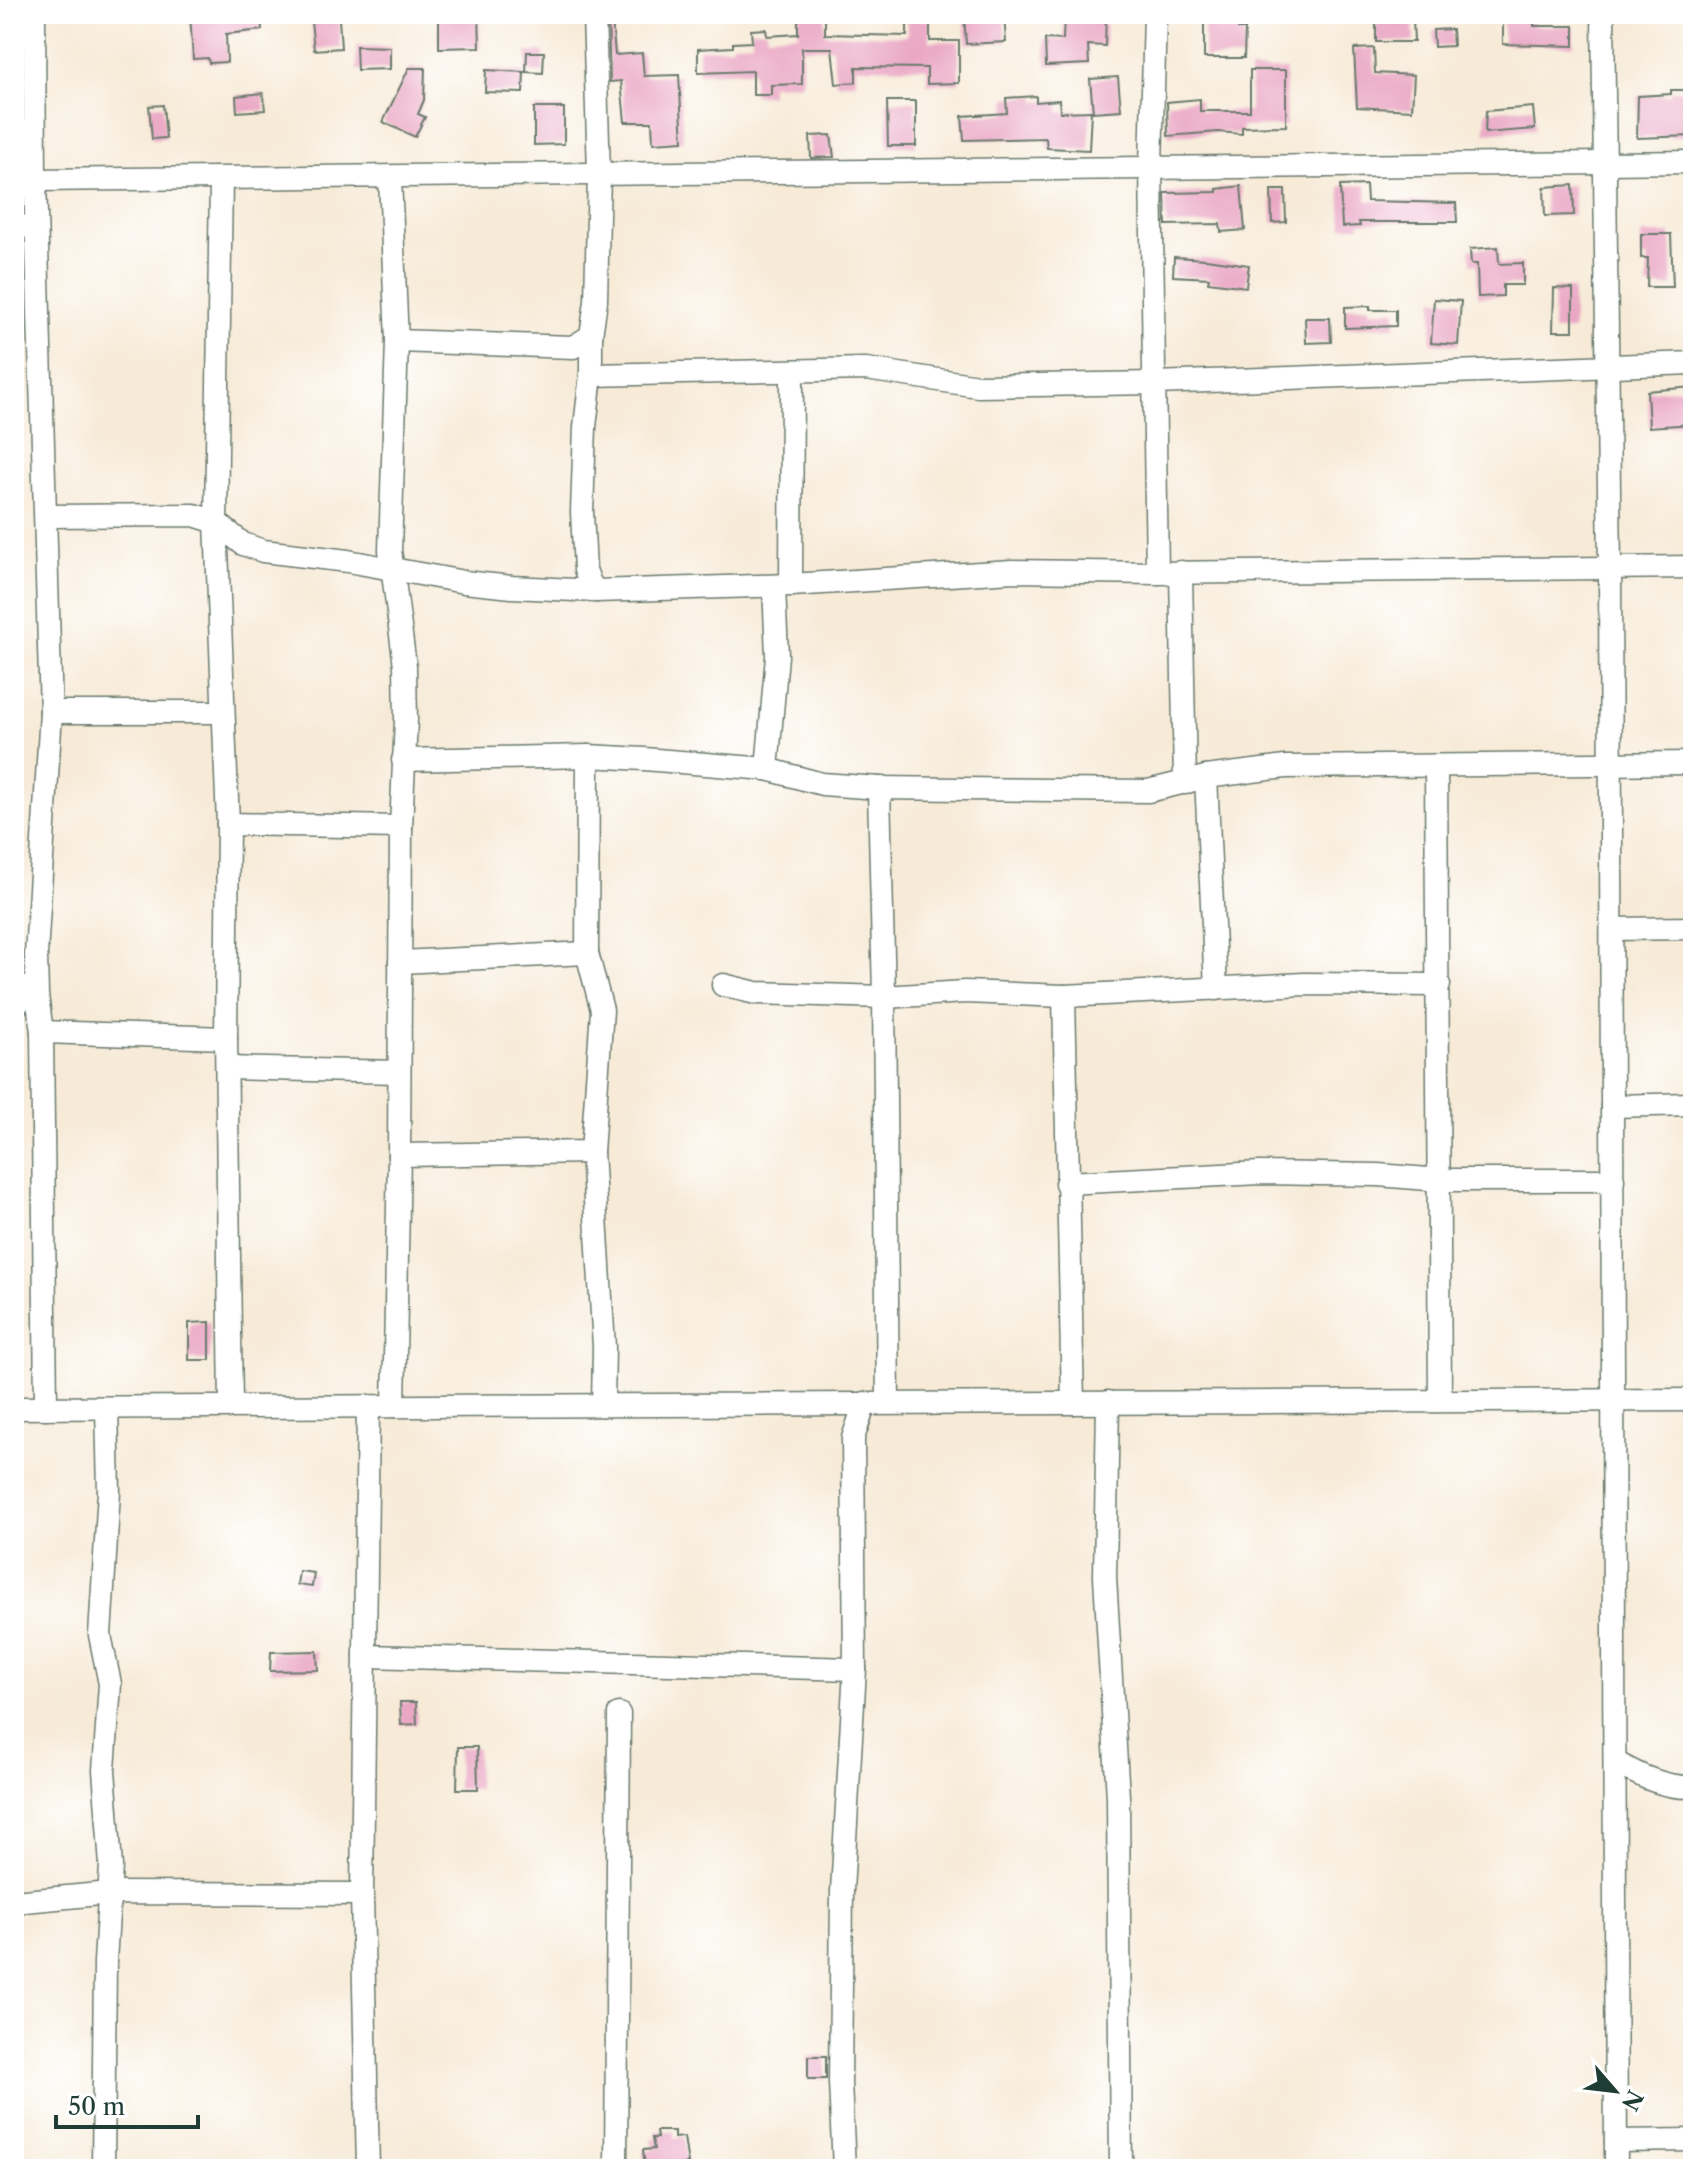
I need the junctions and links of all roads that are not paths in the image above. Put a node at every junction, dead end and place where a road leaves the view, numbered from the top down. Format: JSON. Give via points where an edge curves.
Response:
{"nodes":[{"id":1,"x":34,"y":14,"type":"edge"},
{"id":2,"x":594,"y":14,"type":"edge"},
{"id":3,"x":1155,"y":14,"type":"edge"},
{"id":4,"x":1603,"y":14,"type":"edge"},
{"id":5,"x":1693,"y":162,"type":"edge"},
{"id":6,"x":1605,"y":163,"type":"junction"},
{"id":7,"x":1151,"y":166,"type":"junction"},
{"id":8,"x":599,"y":173,"type":"junction"},
{"id":9,"x":390,"y":178,"type":"junction"},
{"id":10,"x":35,"y":180,"type":"junction"},
{"id":11,"x":221,"y":180,"type":"junction"},
{"id":12,"x":25,"y":227,"type":"edge"},
{"id":13,"x":397,"y":341,"type":"junction"},
{"id":14,"x":586,"y":354,"type":"junction"},
{"id":15,"x":1693,"y":363,"type":"edge"},
{"id":16,"x":1608,"y":365,"type":"junction"},
{"id":17,"x":792,"y":372,"type":"junction"},
{"id":18,"x":1156,"y":383,"type":"junction"},
{"id":19,"x":46,"y":516,"type":"junction"},
{"id":20,"x":216,"y":522,"type":"junction"},
{"id":21,"x":1693,"y":567,"type":"edge"},
{"id":22,"x":1610,"y":570,"type":"junction"},
{"id":23,"x":394,"y":571,"type":"junction"},
{"id":24,"x":1181,"y":572,"type":"junction"},
{"id":25,"x":1157,"y":573,"type":"junction"},
{"id":26,"x":782,"y":585,"type":"junction"},
{"id":27,"x":596,"y":591,"type":"junction"},
{"id":28,"x":51,"y":712,"type":"junction"},
{"id":29,"x":222,"y":712,"type":"junction"},
{"id":30,"x":588,"y":756,"type":"junction"},
{"id":31,"x":403,"y":760,"type":"junction"},
{"id":32,"x":1693,"y":763,"type":"edge"},
{"id":33,"x":1611,"y":764,"type":"junction"},
{"id":34,"x":1436,"y":766,"type":"junction"},
{"id":35,"x":767,"y":769,"type":"junction"},
{"id":36,"x":1196,"y":780,"type":"junction"},
{"id":37,"x":879,"y":788,"type":"junction"},
{"id":38,"x":228,"y":824,"type":"junction"},
{"id":39,"x":401,"y":827,"type":"junction"},
{"id":40,"x":1693,"y":928,"type":"edge"},
{"id":41,"x":1612,"y":929,"type":"junction"},
{"id":42,"x":587,"y":953,"type":"junction"},
{"id":43,"x":400,"y":962,"type":"junction"},
{"id":44,"x":36,"y":980,"type":"junction"},
{"id":45,"x":723,"y":985,"type":"dead end"},
{"id":46,"x":1439,"y":985,"type":"junction"},
{"id":47,"x":1216,"y":989,"type":"junction"},
{"id":48,"x":1064,"y":996,"type":"junction"},
{"id":49,"x":884,"y":997,"type":"junction"},
{"id":50,"x":17,"y":999,"type":"edge"},
{"id":51,"x":42,"y":1032,"type":"junction"},
{"id":52,"x":226,"y":1038,"type":"junction"},
{"id":53,"x":227,"y":1068,"type":"junction"},
{"id":54,"x":399,"y":1072,"type":"junction"},
{"id":55,"x":1693,"y":1104,"type":"edge"},
{"id":56,"x":1612,"y":1106,"type":"junction"},
{"id":57,"x":592,"y":1152,"type":"junction"},
{"id":58,"x":399,"y":1155,"type":"junction"},
{"id":59,"x":1441,"y":1180,"type":"junction"},
{"id":60,"x":1613,"y":1180,"type":"junction"},
{"id":61,"x":1066,"y":1183,"type":"junction"},
{"id":62,"x":1613,"y":1399,"type":"junction"},
{"id":63,"x":1440,"y":1400,"type":"junction"},
{"id":64,"x":1693,"y":1400,"type":"edge"},
{"id":65,"x":1108,"y":1402,"type":"junction"},
{"id":66,"x":876,"y":1403,"type":"junction"},
{"id":67,"x":1073,"y":1403,"type":"junction"},
{"id":68,"x":825,"y":1404,"type":"junction"},
{"id":69,"x":603,"y":1405,"type":"junction"},
{"id":70,"x":368,"y":1406,"type":"junction"},
{"id":71,"x":394,"y":1406,"type":"junction"},
{"id":72,"x":231,"y":1407,"type":"junction"},
{"id":73,"x":14,"y":1408,"type":"edge"},
{"id":74,"x":46,"y":1408,"type":"junction"},
{"id":75,"x":107,"y":1408,"type":"junction"},
{"id":76,"x":853,"y":1438,"type":"junction"},
{"id":77,"x":365,"y":1656,"type":"junction"},
{"id":78,"x":855,"y":1669,"type":"junction"},
{"id":79,"x":619,"y":1714,"type":"dead end"},
{"id":80,"x":1615,"y":1762,"type":"junction"},
{"id":81,"x":1693,"y":1787,"type":"edge"},
{"id":82,"x":110,"y":1893,"type":"junction"},
{"id":83,"x":362,"y":1894,"type":"junction"},
{"id":84,"x":14,"y":1902,"type":"edge"},
{"id":85,"x":1693,"y":2140,"type":"edge"},
{"id":86,"x":1616,"y":2141,"type":"junction"},
{"id":87,"x":103,"y":2169,"type":"edge"},
{"id":88,"x":368,"y":2169,"type":"edge"},
{"id":89,"x":616,"y":2169,"type":"edge"},
{"id":90,"x":844,"y":2169,"type":"edge"},
{"id":91,"x":1121,"y":2169,"type":"edge"},
{"id":92,"x":1616,"y":2169,"type":"edge"}],
"edges":[{"from":1,"to":10,"type":"street"},
{"from":2,"to":8,"type":"street"},
{"from":3,"to":7,"type":"street"},
{"from":4,"to":6,"type":"street"},
{"from":5,"to":6,"type":"street"},
{"from":6,"to":7,"type":"street"},
{"from":6,"to":16,"type":"street"},
{"from":7,"to":8,"type":"street"},
{"from":7,"to":18,"type":"street"},
{"from":8,"to":9,"type":"street"},
{"from":8,"to":14,"type":"street","via":[[596,301]]},
{"from":9,"to":11,"type":"street"},
{"from":9,"to":13,"type":"street"},
{"from":10,"to":11,"type":"street"},
{"from":10,"to":12,"type":"street"},
{"from":11,"to":20,"type":"street"},
{"from":12,"to":19,"type":"street"},
{"from":13,"to":14,"type":"street"},
{"from":13,"to":23,"type":"street","via":[[389,517]]},
{"from":14,"to":17,"type":"street"},
{"from":14,"to":27,"type":"street","via":[[582,512],[585,570]]},
{"from":15,"to":16,"type":"street"},
{"from":16,"to":18,"type":"street"},
{"from":16,"to":22,"type":"street"},
{"from":17,"to":18,"type":"street","via":[[866,369],[978,386]]},
{"from":17,"to":26,"type":"street"},
{"from":18,"to":25,"type":"street"},
{"from":19,"to":20,"type":"street","via":[[194,515]]},
{"from":19,"to":28,"type":"street"},
{"from":20,"to":23,"type":"street","via":[[243,544],[263,551]]},
{"from":20,"to":29,"type":"street"},
{"from":21,"to":22,"type":"street"},
{"from":22,"to":24,"type":"street"},
{"from":22,"to":33,"type":"street"},
{"from":23,"to":27,"type":"street","via":[[512,587]]},
{"from":23,"to":31,"type":"street","via":[[405,666]]},
{"from":24,"to":25,"type":"street"},
{"from":24,"to":36,"type":"street"},
{"from":25,"to":26,"type":"street","via":[[1012,571]]},
{"from":26,"to":27,"type":"street"},
{"from":26,"to":35,"type":"street"},
{"from":28,"to":29,"type":"street"},
{"from":28,"to":44,"type":"street"},
{"from":29,"to":38,"type":"street"},
{"from":30,"to":31,"type":"street"},
{"from":30,"to":35,"type":"street"},
{"from":30,"to":42,"type":"street"},
{"from":31,"to":39,"type":"street"},
{"from":32,"to":33,"type":"street"},
{"from":33,"to":34,"type":"street"},
{"from":33,"to":41,"type":"street"},
{"from":34,"to":36,"type":"street","via":[[1285,767]]},
{"from":34,"to":46,"type":"street"},
{"from":35,"to":37,"type":"street","via":[[822,784]]},
{"from":36,"to":37,"type":"street","via":[[1148,791]]},
{"from":36,"to":47,"type":"street"},
{"from":37,"to":49,"type":"street"},
{"from":38,"to":39,"type":"street"},
{"from":38,"to":52,"type":"street"},
{"from":39,"to":43,"type":"street"},
{"from":40,"to":41,"type":"street"},
{"from":41,"to":56,"type":"street"},
{"from":42,"to":43,"type":"street"},
{"from":42,"to":57,"type":"street","via":[[602,1010]]},
{"from":43,"to":54,"type":"street"},
{"from":44,"to":50,"type":"street"},
{"from":44,"to":51,"type":"street"},
{"from":45,"to":49,"type":"street","via":[[756,993]]},
{"from":46,"to":47,"type":"street"},
{"from":46,"to":59,"type":"street"},
{"from":47,"to":48,"type":"street"},
{"from":48,"to":49,"type":"street","via":[[965,992]]},
{"from":48,"to":61,"type":"street"},
{"from":49,"to":66,"type":"street"},
{"from":51,"to":52,"type":"street"},
{"from":51,"to":74,"type":"street"},
{"from":52,"to":53,"type":"street"},
{"from":53,"to":54,"type":"street"},
{"from":53,"to":72,"type":"street"},
{"from":54,"to":58,"type":"street"},
{"from":55,"to":56,"type":"street"},
{"from":56,"to":60,"type":"street"},
{"from":57,"to":58,"type":"street"},
{"from":57,"to":69,"type":"street"},
{"from":58,"to":71,"type":"street"},
{"from":59,"to":60,"type":"street"},
{"from":59,"to":61,"type":"street","via":[[1260,1173]]},
{"from":59,"to":63,"type":"street"},
{"from":60,"to":62,"type":"street"},
{"from":61,"to":67,"type":"street"},
{"from":62,"to":63,"type":"street"},
{"from":62,"to":64,"type":"street"},
{"from":62,"to":80,"type":"street"},
{"from":63,"to":65,"type":"street"},
{"from":65,"to":67,"type":"street"},
{"from":65,"to":91,"type":"street","via":[[1105,1577],[1118,1797]]},
{"from":66,"to":67,"type":"street"},
{"from":66,"to":68,"type":"street"},
{"from":66,"to":76,"type":"street"},
{"from":68,"to":69,"type":"street"},
{"from":68,"to":76,"type":"street"},
{"from":69,"to":71,"type":"street"},
{"from":70,"to":71,"type":"street"},
{"from":70,"to":72,"type":"street"},
{"from":70,"to":77,"type":"street"},
{"from":72,"to":75,"type":"street"},
{"from":73,"to":74,"type":"street"},
{"from":74,"to":75,"type":"street"},
{"from":75,"to":82,"type":"street","via":[[109,1492],[100,1635],[110,1684],[104,1770]]},
{"from":76,"to":78,"type":"street"},
{"from":77,"to":78,"type":"street"},
{"from":77,"to":83,"type":"street"},
{"from":78,"to":90,"type":"street","via":[[842,1891]]},
{"from":79,"to":89,"type":"street"},
{"from":80,"to":81,"type":"street","via":[[1675,1788]]},
{"from":80,"to":86,"type":"street"},
{"from":82,"to":83,"type":"street"},
{"from":82,"to":84,"type":"street"},
{"from":82,"to":87,"type":"street"},
{"from":83,"to":88,"type":"street"},
{"from":85,"to":86,"type":"street"},
{"from":86,"to":92,"type":"street"}]}
